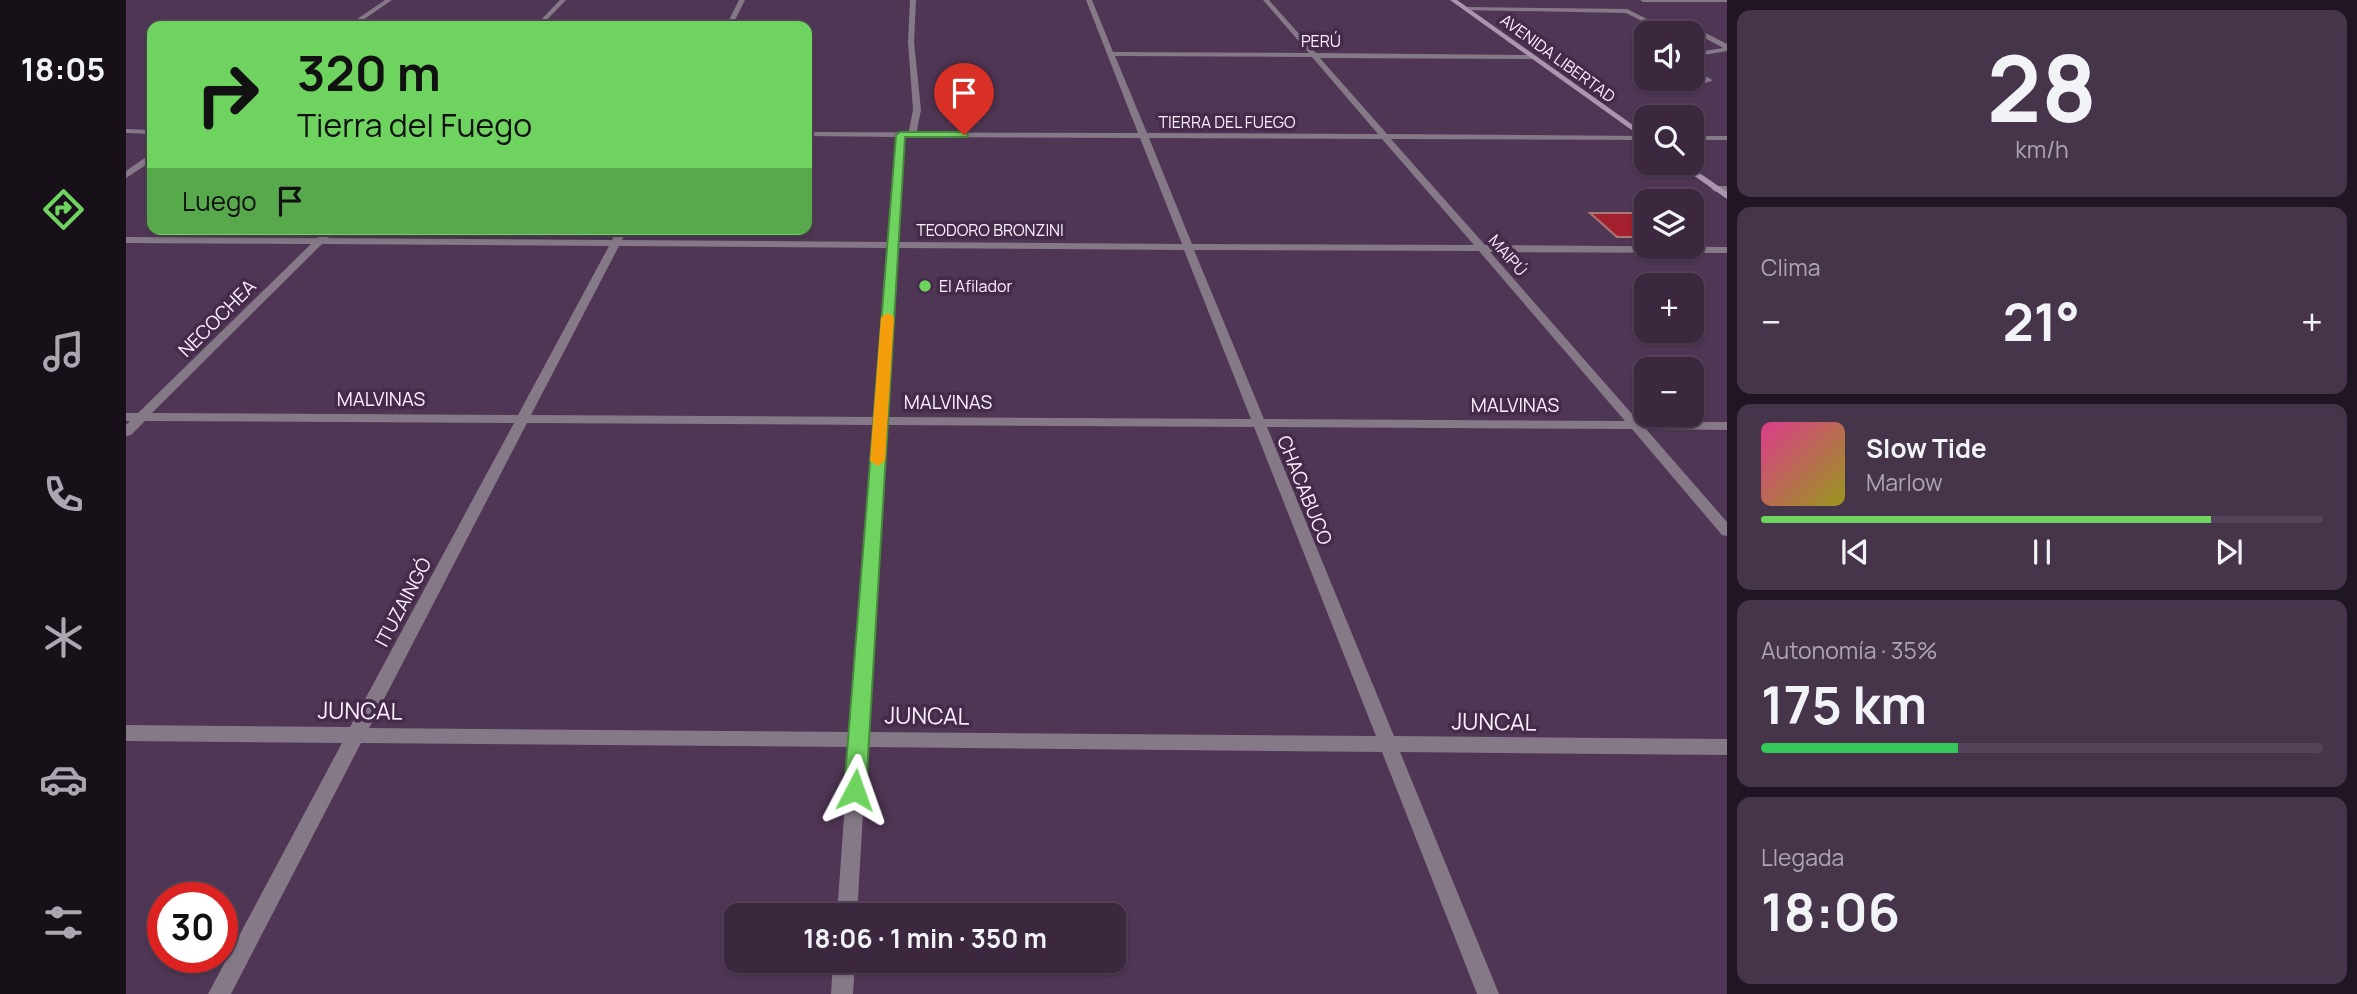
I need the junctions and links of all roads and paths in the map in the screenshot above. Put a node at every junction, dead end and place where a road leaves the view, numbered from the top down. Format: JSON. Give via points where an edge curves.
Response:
{"nodes":[{"id":1,"x":389,"y":0,"type":"edge"},
{"id":2,"x":564,"y":0,"type":"edge"},
{"id":3,"x":742,"y":0,"type":"edge"},
{"id":4,"x":913,"y":0,"type":"edge"},
{"id":5,"x":1089,"y":0,"type":"edge"},
{"id":6,"x":1266,"y":0,"type":"edge"},
{"id":7,"x":1453,"y":0,"type":"edge"},
{"id":8,"x":1643,"y":0,"type":"edge"},
{"id":9,"x":1727,"y":0,"type":"edge"},
{"id":10,"x":1466,"y":9,"type":"junction"},
{"id":11,"x":358,"y":21,"type":"edge"},
{"id":12,"x":543,"y":21,"type":"edge"},
{"id":13,"x":732,"y":21,"type":"edge"},
{"id":14,"x":1727,"y":48,"type":"edge"},
{"id":15,"x":1704,"y":53,"type":"edge"},
{"id":16,"x":1110,"y":54,"type":"junction"},
{"id":17,"x":1314,"y":55,"type":"junction"},
{"id":18,"x":1532,"y":57,"type":"junction"},
{"id":19,"x":1704,"y":77,"type":"edge"},
{"id":20,"x":1708,"y":80,"type":"dead end"},
{"id":21,"x":1634,"y":129,"type":"edge"},
{"id":22,"x":126,"y":131,"type":"edge"},
{"id":23,"x":147,"y":131,"type":"edge"},
{"id":24,"x":812,"y":134,"type":"edge"},
{"id":25,"x":906,"y":135,"type":"junction"},
{"id":26,"x":1143,"y":136,"type":"junction"},
{"id":27,"x":1385,"y":136,"type":"junction"},
{"id":28,"x":1634,"y":138,"type":"edge"},
{"id":29,"x":1704,"y":138,"type":"edge"},
{"id":30,"x":1727,"y":138,"type":"edge"},
{"id":31,"x":147,"y":160,"type":"edge"},
{"id":32,"x":126,"y":175,"type":"edge"},
{"id":33,"x":1697,"y":175,"type":"edge"},
{"id":34,"x":1716,"y":189,"type":"junction"},
{"id":35,"x":1727,"y":189,"type":"edge"},
{"id":36,"x":1727,"y":196,"type":"edge"},
{"id":37,"x":326,"y":235,"type":"edge"},
{"id":38,"x":620,"y":236,"type":"edge"},
{"id":39,"x":126,"y":240,"type":"edge"},
{"id":40,"x":320,"y":241,"type":"junction"},
{"id":41,"x":893,"y":245,"type":"junction"},
{"id":42,"x":1188,"y":247,"type":"junction"},
{"id":43,"x":1482,"y":248,"type":"junction"},
{"id":44,"x":1727,"y":250,"type":"edge"},
{"id":45,"x":126,"y":417,"type":"edge"},
{"id":46,"x":142,"y":417,"type":"junction"},
{"id":47,"x":523,"y":419,"type":"junction"},
{"id":48,"x":880,"y":421,"type":"junction"},
{"id":49,"x":1258,"y":423,"type":"junction"},
{"id":50,"x":1634,"y":424,"type":"edge"},
{"id":51,"x":1634,"y":425,"type":"edge"},
{"id":52,"x":1704,"y":426,"type":"edge"},
{"id":53,"x":1727,"y":426,"type":"edge"},
{"id":54,"x":1637,"y":427,"type":"edge"},
{"id":55,"x":126,"y":432,"type":"edge"},
{"id":56,"x":1727,"y":531,"type":"edge"},
{"id":57,"x":126,"y":733,"type":"edge"},
{"id":58,"x":356,"y":735,"type":"junction"},
{"id":59,"x":858,"y":739,"type":"junction"},
{"id":60,"x":1386,"y":744,"type":"junction"},
{"id":61,"x":1727,"y":747,"type":"edge"},
{"id":62,"x":848,"y":903,"type":"edge"},
{"id":63,"x":843,"y":973,"type":"edge"},
{"id":64,"x":219,"y":994,"type":"edge"},
{"id":65,"x":842,"y":994,"type":"edge"},
{"id":66,"x":1488,"y":994,"type":"edge"}],
"edges":[{"from":1,"to":11,"type":"street"},
{"from":2,"to":12,"type":"street"},
{"from":3,"to":13,"type":"street"},
{"from":4,"to":25,"type":"street","via":[[911,42],[917,110]]},
{"from":5,"to":16,"type":"street","name":"CHACABUCO"},
{"from":6,"to":17,"type":"street","name":"MAIPÚ"},
{"from":7,"to":10,"type":"main road","name":"AVENIDA LIBERTAD"},
{"from":8,"to":9,"type":"street"},
{"from":10,"to":14,"type":"street","via":[[1627,11],[1646,21],[1686,25]]},
{"from":10,"to":18,"type":"main road","name":"AVENIDA LIBERTAD"},
{"from":14,"to":15,"type":"street"},
{"from":16,"to":17,"type":"street","name":"PERÚ"},
{"from":16,"to":26,"type":"street","name":"CHACABUCO"},
{"from":17,"to":18,"type":"street","name":"PERÚ"},
{"from":17,"to":27,"type":"street","name":"MAIPÚ"},
{"from":18,"to":21,"type":"main road","name":"AVENIDA LIBERTAD"},
{"from":19,"to":20,"type":"street"},
{"from":22,"to":23,"type":"street"},
{"from":24,"to":25,"type":"street","name":"TIERRA DEL FUEGO"},
{"from":25,"to":26,"type":"street","name":"TIERRA DEL FUEGO"},
{"from":25,"to":41,"type":"street"},
{"from":26,"to":27,"type":"street","name":"TIERRA DEL FUEGO"},
{"from":26,"to":42,"type":"street","name":"CHACABUCO"},
{"from":27,"to":28,"type":"street","name":"TIERRA DEL FUEGO"},
{"from":27,"to":43,"type":"street","name":"MAIPÚ"},
{"from":29,"to":30,"type":"street"},
{"from":31,"to":32,"type":"street"},
{"from":33,"to":34,"type":"main road"},
{"from":34,"to":35,"type":"street"},
{"from":34,"to":36,"type":"main road"},
{"from":37,"to":40,"type":"street","name":"NECOCHEA"},
{"from":38,"to":40,"type":"street","name":"TEODORO BRONZINI"},
{"from":38,"to":41,"type":"street","name":"TEODORO BRONZINI"},
{"from":38,"to":47,"type":"street","name":"ITUZAINGÓ"},
{"from":39,"to":40,"type":"street","name":"TEODORO BRONZINI"},
{"from":40,"to":46,"type":"street","name":"NECOCHEA"},
{"from":41,"to":42,"type":"street","name":"TEODORO BRONZINI"},
{"from":41,"to":48,"type":"street"},
{"from":42,"to":43,"type":"street","name":"TEODORO BRONZINI"},
{"from":42,"to":49,"type":"street","name":"CHACABUCO"},
{"from":43,"to":44,"type":"street","name":"TEODORO BRONZINI"},
{"from":43,"to":50,"type":"street","name":"MAIPÚ"},
{"from":45,"to":46,"type":"street","name":"MALVINAS"},
{"from":46,"to":47,"type":"street","name":"MALVINAS"},
{"from":46,"to":55,"type":"street","name":"NECOCHEA"},
{"from":47,"to":48,"type":"street","name":"MALVINAS"},
{"from":47,"to":58,"type":"street","name":"ITUZAINGÓ"},
{"from":48,"to":49,"type":"street","name":"MALVINAS"},
{"from":48,"to":59,"type":"street"},
{"from":49,"to":51,"type":"street","name":"MALVINAS"},
{"from":49,"to":60,"type":"street","name":"CHACABUCO"},
{"from":52,"to":53,"type":"street","name":"MALVINAS"},
{"from":54,"to":56,"type":"street","name":"MAIPÚ"},
{"from":57,"to":58,"type":"street","name":"JUNCAL"},
{"from":58,"to":59,"type":"street","name":"JUNCAL"},
{"from":58,"to":64,"type":"street","name":"ITUZAINGÓ"},
{"from":59,"to":60,"type":"street","name":"JUNCAL"},
{"from":59,"to":62,"type":"street"},
{"from":60,"to":61,"type":"street","name":"JUNCAL"},
{"from":60,"to":66,"type":"street","name":"CHACABUCO"},
{"from":63,"to":65,"type":"street"}]}
